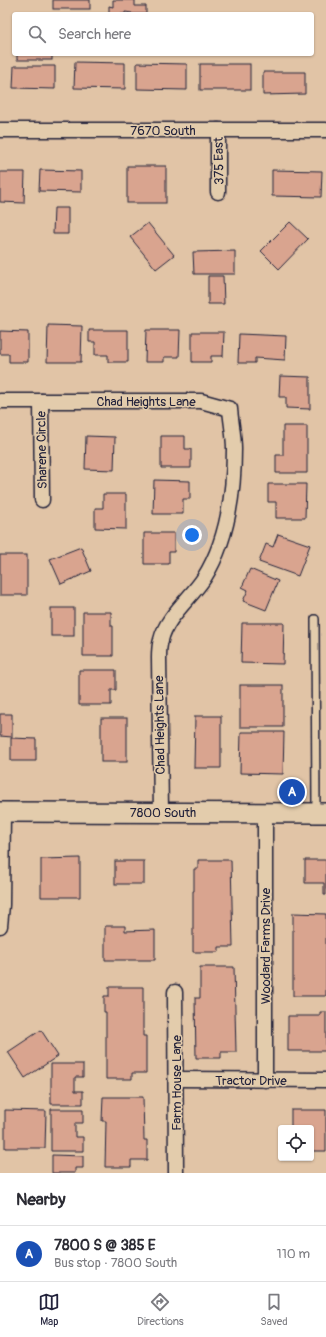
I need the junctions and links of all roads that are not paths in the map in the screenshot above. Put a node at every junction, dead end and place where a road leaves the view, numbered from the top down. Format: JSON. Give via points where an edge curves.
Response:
{"nodes":[{"id":1,"x":0,"y":130,"type":"edge"},
{"id":2,"x":218,"y":130,"type":"junction"},
{"id":3,"x":326,"y":130,"type":"edge"},
{"id":4,"x":218,"y":192,"type":"dead end"},
{"id":5,"x":0,"y":401,"type":"edge"},
{"id":6,"x":41,"y":401,"type":"junction"},
{"id":7,"x":42,"y":500,"type":"dead end"},
{"id":8,"x":315,"y":619,"type":"dead end"},
{"id":9,"x":1,"y":812,"type":"edge"},
{"id":10,"x":161,"y":812,"type":"junction"},
{"id":11,"x":265,"y":812,"type":"junction"},
{"id":12,"x":321,"y":812,"type":"edge"},
{"id":13,"x":0,"y":926,"type":"edge"},
{"id":14,"x":175,"y":992,"type":"dead end"},
{"id":15,"x":176,"y":1080,"type":"junction"},
{"id":16,"x":265,"y":1080,"type":"junction"},
{"id":17,"x":326,"y":1080,"type":"edge"},
{"id":18,"x":176,"y":1173,"type":"edge"}],
"edges":[{"from":1,"to":2,"type":"street","name":"7670 South"},
{"from":2,"to":3,"type":"street","name":"7670 South"},
{"from":2,"to":4,"type":"street","name":"375 East"},
{"from":5,"to":6,"type":"street","name":"Chad Heights Lane"},
{"from":6,"to":7,"type":"street","name":"Sharene Circle"},
{"from":6,"to":10,"type":"street","name":"Chad Heights Lane","via":[[202,401],[230,409],[234,447],[228,515],[218,548],[204,578],[166,626],[161,640]]},
{"from":8,"to":12,"type":"lane"},
{"from":9,"to":10,"type":"main road","name":"7800 South"},
{"from":9,"to":13,"type":"street"},
{"from":10,"to":11,"type":"main road","name":"7800 South"},
{"from":11,"to":12,"type":"main road","name":"7800 South"},
{"from":11,"to":16,"type":"street","name":"Woodard Farms Drive"},
{"from":14,"to":15,"type":"street","name":"Farm House Lane"},
{"from":15,"to":16,"type":"street","name":"Tractor Drive"},
{"from":15,"to":18,"type":"street","name":"Farm House Lane"},
{"from":16,"to":17,"type":"street","name":"Tractor Drive"}]}
